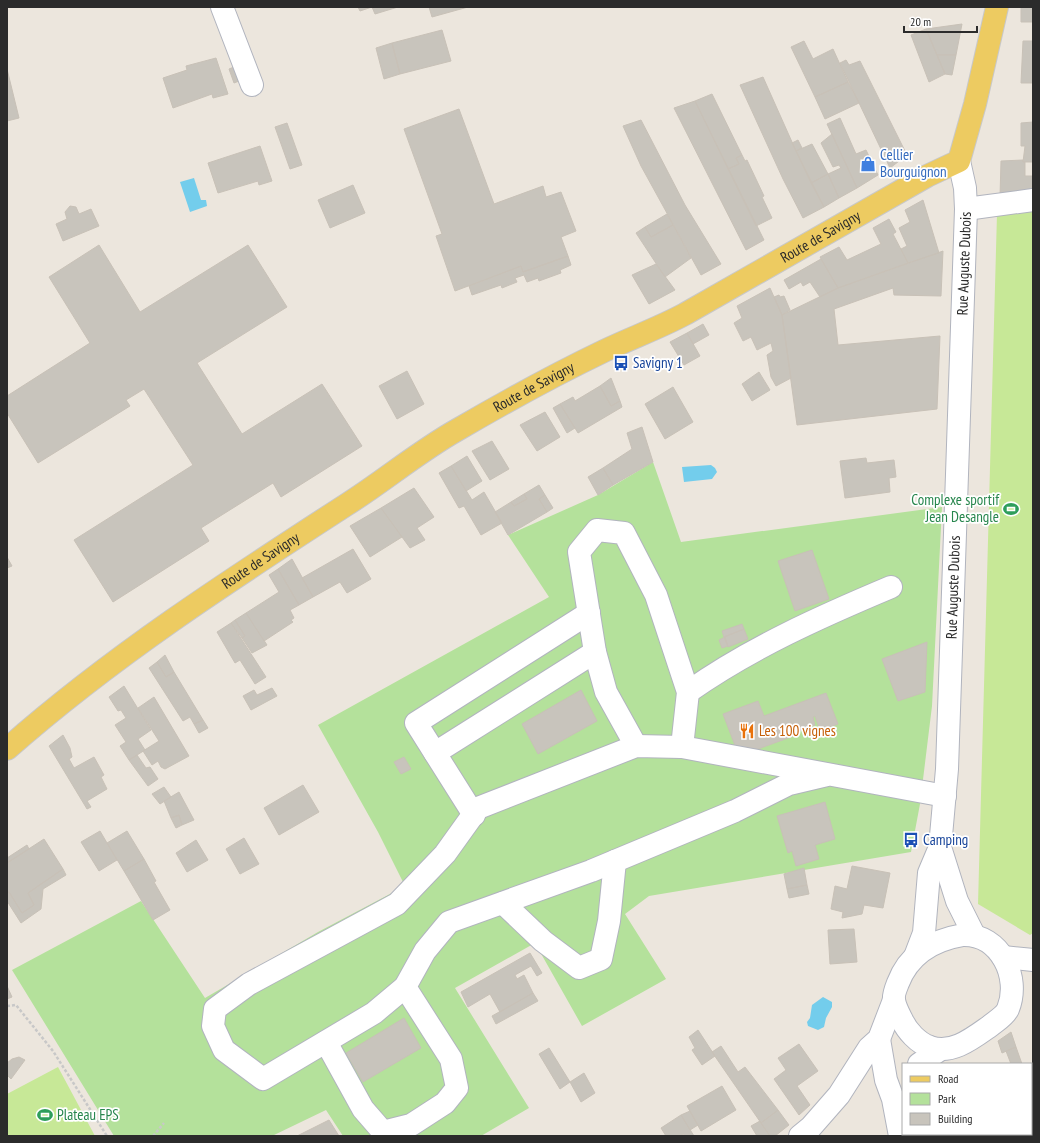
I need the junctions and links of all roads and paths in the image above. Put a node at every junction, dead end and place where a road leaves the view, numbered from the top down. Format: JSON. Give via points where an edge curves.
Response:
{"nodes":[{"id":1,"x":222,"y":7,"type":"edge"},
{"id":2,"x":997,"y":7,"type":"edge"},
{"id":3,"x":252,"y":85,"type":"dead end"},
{"id":4,"x":959,"y":161,"type":"junction"},
{"id":5,"x":1033,"y":200,"type":"edge"},
{"id":6,"x":966,"y":209,"type":"junction"},
{"id":7,"x":891,"y":587,"type":"dead end"},
{"id":8,"x":589,"y":613,"type":"junction"},
{"id":9,"x":595,"y":652,"type":"junction"},
{"id":10,"x":688,"y":692,"type":"junction"},
{"id":11,"x":636,"y":746,"type":"junction"},
{"id":12,"x":682,"y":748,"type":"junction"},
{"id":13,"x":7,"y":749,"type":"edge"},
{"id":14,"x":435,"y":753,"type":"junction"},
{"id":15,"x":827,"y":775,"type":"junction"},
{"id":16,"x":945,"y":796,"type":"junction"},
{"id":17,"x":474,"y":815,"type":"junction"},
{"id":18,"x":940,"y":847,"type":"junction"},
{"id":19,"x":615,"y":861,"type":"junction"},
{"id":20,"x":503,"y":903,"type":"junction"},
{"id":21,"x":974,"y":935,"type":"junction"},
{"id":22,"x":916,"y":954,"type":"junction"},
{"id":23,"x":1003,"y":957,"type":"junction"},
{"id":24,"x":1033,"y":960,"type":"edge"},
{"id":25,"x":406,"y":987,"type":"junction"},
{"id":26,"x":894,"y":1000,"type":"junction"},
{"id":27,"x":7,"y":1006,"type":"edge"},
{"id":28,"x":878,"y":1039,"type":"junction"},
{"id":29,"x":326,"y":1042,"type":"junction"},
{"id":30,"x":941,"y":1049,"type":"junction"},
{"id":31,"x":920,"y":1063,"type":"edge"},
{"id":32,"x":898,"y":1090,"type":"edge"},
{"id":33,"x":164,"y":1123,"type":"dead end"},
{"id":34,"x":107,"y":1136,"type":"edge"},
{"id":35,"x":153,"y":1136,"type":"edge"},
{"id":36,"x":800,"y":1136,"type":"edge"},
{"id":37,"x":900,"y":1136,"type":"edge"}],
"edges":[{"from":1,"to":3,"type":"street"},
{"from":2,"to":4,"type":"main road"},
{"from":4,"to":6,"type":"street","name":"Rue Auguste Dubois","via":[[965,188]]},
{"from":4,"to":13,"type":"main road","name":"Route de Savigny","via":[[927,176],[673,320],[605,351],[456,430],[222,586],[106,669]]},
{"from":5,"to":6,"type":"street"},
{"from":6,"to":16,"type":"street","name":"Rue Auguste Dubois"},
{"from":7,"to":10,"type":"street","via":[[828,614],[716,672]]},
{"from":8,"to":9,"type":"street"},
{"from":8,"to":10,"type":"street","via":[[579,552],[596,530],[624,533],[656,595]]},
{"from":8,"to":14,"type":"street","via":[[416,723]]},
{"from":9,"to":11,"type":"street","via":[[606,692]]},
{"from":9,"to":14,"type":"street"},
{"from":10,"to":12,"type":"street"},
{"from":11,"to":12,"type":"street"},
{"from":11,"to":17,"type":"street","via":[[478,808]]},
{"from":12,"to":15,"type":"street"},
{"from":14,"to":17,"type":"street"},
{"from":15,"to":16,"type":"street"},
{"from":15,"to":19,"type":"street","via":[[789,784],[735,811]]},
{"from":16,"to":18,"type":"street","name":"Rue Auguste Dubois"},
{"from":17,"to":29,"type":"street","via":[[445,854],[397,904],[249,984],[215,1008],[213,1026],[224,1050],[263,1079]]},
{"from":18,"to":21,"type":"street","name":"Rue Auguste Dubois","via":[[956,901]]},
{"from":18,"to":22,"type":"street","name":"Rue Auguste Dubois","via":[[929,873],[924,933]]},
{"from":19,"to":20,"type":"street"},
{"from":19,"to":20,"type":"street","via":[[609,921],[601,959],[579,968],[544,941]]},
{"from":20,"to":25,"type":"street","via":[[449,922],[425,951]]},
{"from":21,"to":22,"type":"street","via":[[947,938]]},
{"from":21,"to":23,"type":"street","via":[[984,938]]},
{"from":22,"to":26,"type":"street","via":[[900,977]]},
{"from":23,"to":24,"type":"street"},
{"from":23,"to":30,"type":"street","via":[[1011,976],[1012,996],[1007,1011],[969,1041],[952,1048]]},
{"from":25,"to":29,"type":"street","via":[[374,1013]]},
{"from":25,"to":29,"type":"street","via":[[451,1059],[457,1088],[445,1103],[411,1125],[384,1132],[363,1109]]},
{"from":26,"to":28,"type":"street"},
{"from":26,"to":30,"type":"street","via":[[902,1022],[909,1032],[929,1047]]},
{"from":27,"to":34,"type":"path","via":[[16,1005],[53,1051]]},
{"from":28,"to":32,"type":"street","via":[[886,1080]]},
{"from":28,"to":36,"type":"street","via":[[869,1048],[839,1095],[812,1127]]},
{"from":30,"to":31,"type":"street"},
{"from":32,"to":37,"type":"street"},
{"from":33,"to":35,"type":"path"}]}
